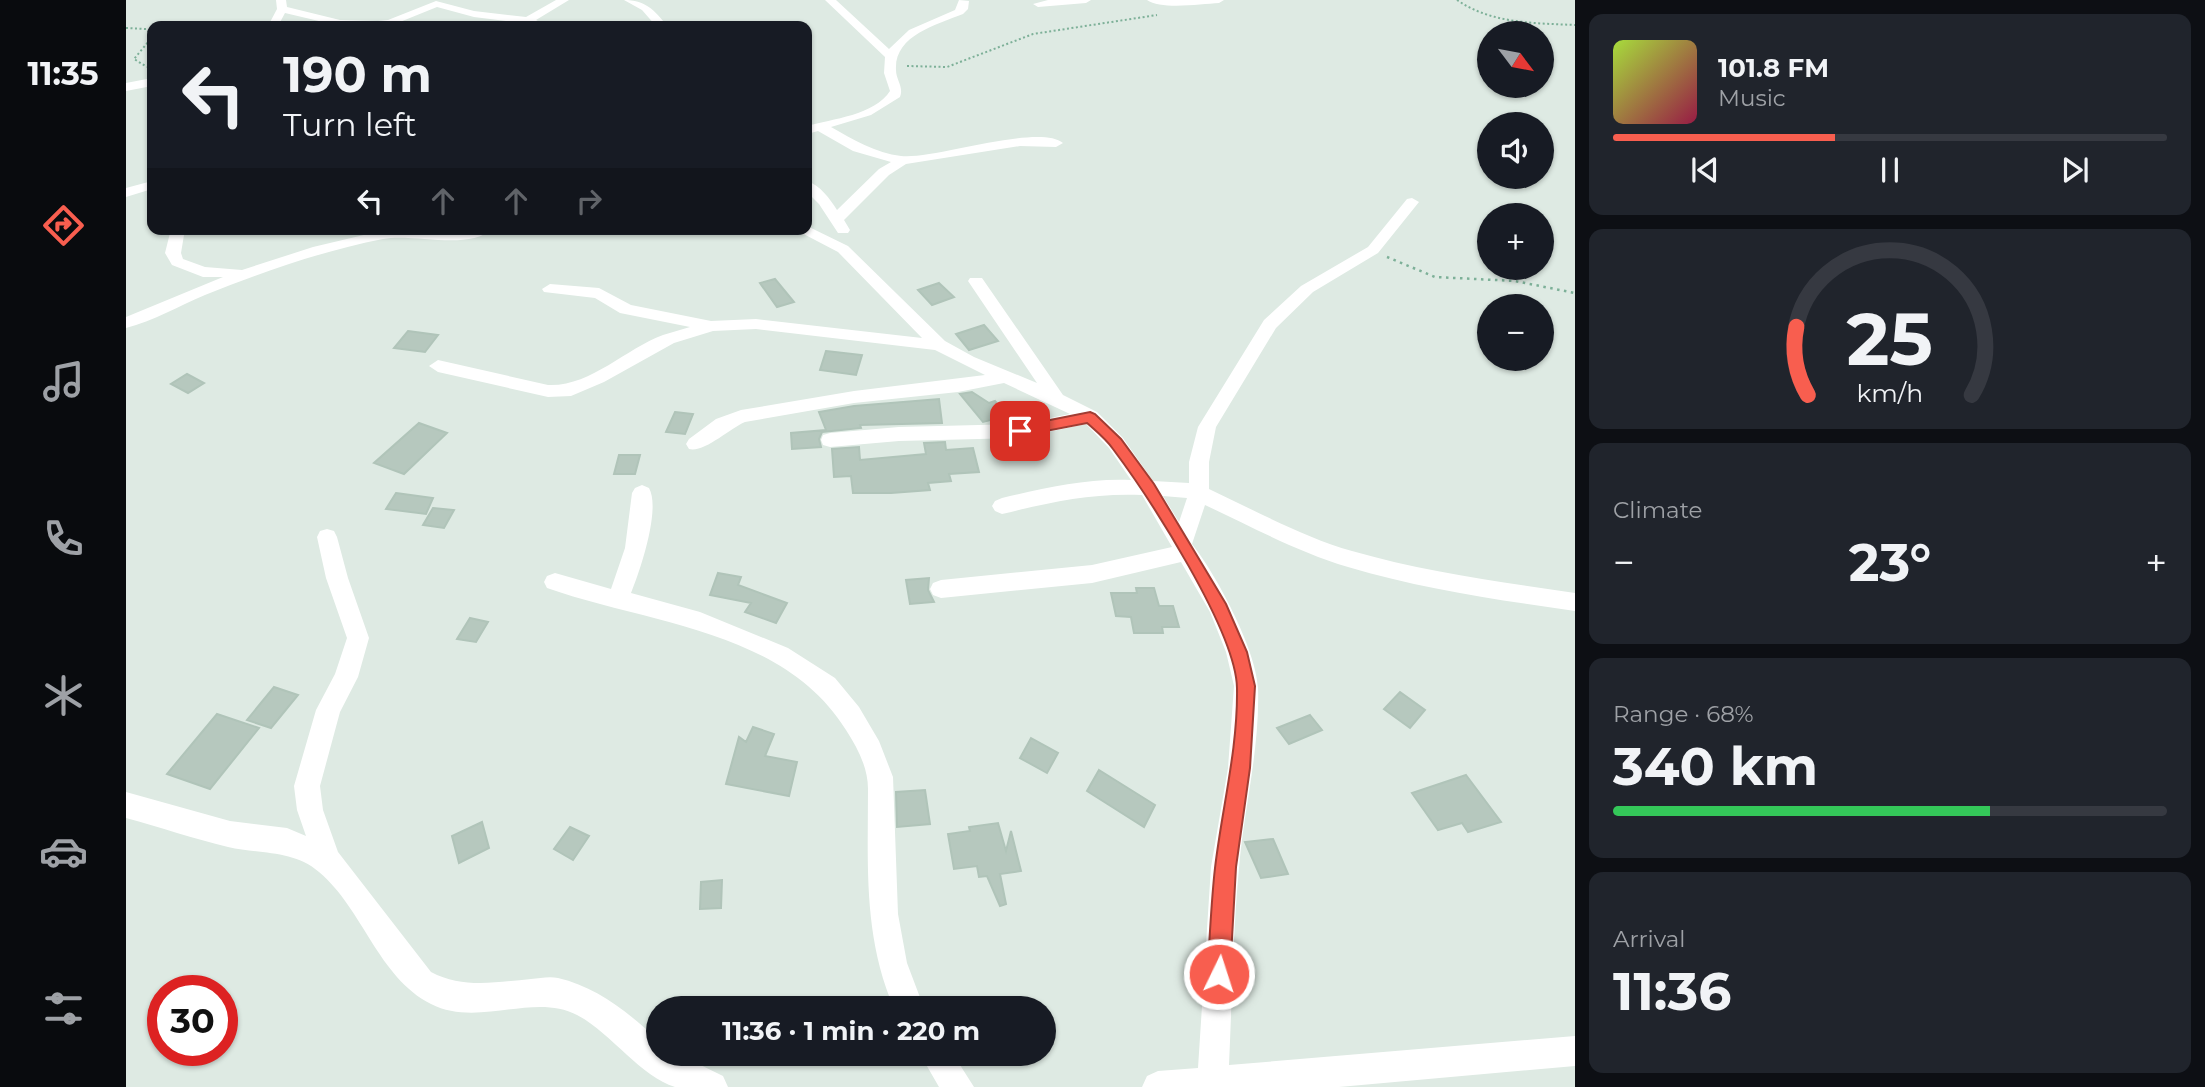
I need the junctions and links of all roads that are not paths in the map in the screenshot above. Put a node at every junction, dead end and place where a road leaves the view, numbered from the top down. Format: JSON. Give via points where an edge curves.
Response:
{"nodes":[{"id":1,"x":564,"y":0,"type":"edge"},
{"id":2,"x":629,"y":0,"type":"edge"},
{"id":3,"x":830,"y":0,"type":"edge"},
{"id":4,"x":1086,"y":0,"type":"edge"},
{"id":5,"x":1152,"y":0,"type":"edge"},
{"id":6,"x":1219,"y":0,"type":"edge"},
{"id":7,"x":964,"y":1,"type":"edge"},
{"id":8,"x":1038,"y":4,"type":"dead end"},
{"id":9,"x":281,"y":5,"type":"edge"},
{"id":10,"x":328,"y":21,"type":"edge"},
{"id":11,"x":395,"y":21,"type":"edge"},
{"id":12,"x":527,"y":21,"type":"joint"},
{"id":13,"x":658,"y":21,"type":"edge"},
{"id":14,"x":892,"y":62,"type":"junction"},
{"id":15,"x":147,"y":83,"type":"edge"},
{"id":16,"x":126,"y":87,"type":"edge"},
{"id":17,"x":813,"y":128,"type":"edge"},
{"id":18,"x":1056,"y":143,"type":"dead end"},
{"id":19,"x":902,"y":161,"type":"junction"},
{"id":20,"x":147,"y":187,"type":"edge"},
{"id":21,"x":812,"y":190,"type":"edge"},
{"id":22,"x":126,"y":193,"type":"edge"},
{"id":23,"x":1412,"y":202,"type":"dead end"},
{"id":24,"x":836,"y":220,"type":"junction"},
{"id":25,"x":812,"y":234,"type":"edge"},
{"id":26,"x":177,"y":235,"type":"edge"},
{"id":27,"x":382,"y":235,"type":"edge"},
{"id":28,"x":443,"y":235,"type":"edge"},
{"id":29,"x":466,"y":235,"type":"edge"},
{"id":30,"x":843,"y":249,"type":"junction"},
{"id":31,"x":251,"y":271,"type":"junction"},
{"id":32,"x":976,"y":281,"type":"dead end"},
{"id":33,"x":550,"y":289,"type":"dead end"},
{"id":34,"x":126,"y":323,"type":"edge"},
{"id":35,"x":712,"y":326,"type":"junction"},
{"id":36,"x":939,"y":345,"type":"junction"},
{"id":37,"x":438,"y":366,"type":"dead end"},
{"id":38,"x":1008,"y":376,"type":"junction"},
{"id":39,"x":1056,"y":398,"type":"junction"},
{"id":40,"x":1090,"y":417,"type":"junction"},
{"id":41,"x":830,"y":440,"type":"dead end"},
{"id":42,"x":696,"y":444,"type":"dead end"},
{"id":43,"x":1148,"y":488,"type":"junction"},
{"id":44,"x":642,"y":492,"type":"dead end"},
{"id":45,"x":1199,"y":493,"type":"junction"},
{"id":46,"x":1002,"y":506,"type":"dead end"},
{"id":47,"x":327,"y":537,"type":"dead end"},
{"id":48,"x":1184,"y":548,"type":"junction"},
{"id":49,"x":555,"y":582,"type":"dead end"},
{"id":50,"x":941,"y":589,"type":"dead end"},
{"id":51,"x":617,"y":601,"type":"junction"},
{"id":52,"x":1575,"y":602,"type":"edge"},
{"id":53,"x":126,"y":806,"type":"edge"},
{"id":54,"x":328,"y":861,"type":"junction"},
{"id":55,"x":903,"y":996,"type":"edge"},
{"id":56,"x":1575,"y":1051,"type":"edge"},
{"id":57,"x":943,"y":1066,"type":"edge"},
{"id":58,"x":1212,"y":1084,"type":"edge"},
{"id":59,"x":712,"y":1087,"type":"edge"},
{"id":60,"x":958,"y":1087,"type":"edge"},
{"id":61,"x":1158,"y":1087,"type":"edge"}],
"edges":[{"from":1,"to":12,"type":"street"},
{"from":2,"to":13,"type":"street","via":[[646,8]]},
{"from":3,"to":14,"type":"street","via":[[869,34]]},
{"from":4,"to":8,"type":"street"},
{"from":5,"to":6,"type":"street"},
{"from":7,"to":14,"type":"street","via":[[959,12],[918,28],[901,42]]},
{"from":9,"to":10,"type":"street","via":[[304,17]]},
{"from":11,"to":12,"type":"street","via":[[436,4],[474,15]]},
{"from":14,"to":17,"type":"street","via":[[890,75],[897,89],[890,101]]},
{"from":15,"to":16,"type":"street"},
{"from":17,"to":19,"type":"street"},
{"from":18,"to":19,"type":"street","via":[[1020,142]]},
{"from":19,"to":24,"type":"street","via":[[884,172]]},
{"from":20,"to":22,"type":"street"},
{"from":21,"to":24,"type":"street"},
{"from":23,"to":45,"type":"street","via":[[1373,250],[1307,289],[1270,324],[1207,427],[1199,462]]},
{"from":24,"to":30,"type":"street","via":[[844,232]]},
{"from":25,"to":30,"type":"street"},
{"from":26,"to":31,"type":"street","via":[[173,253],[177,262],[203,272]]},
{"from":27,"to":31,"type":"street"},
{"from":28,"to":29,"type":"street"},
{"from":30,"to":36,"type":"street"},
{"from":31,"to":34,"type":"street"},
{"from":32,"to":39,"type":"street"},
{"from":33,"to":35,"type":"street","via":[[600,293],[642,314]]},
{"from":35,"to":36,"type":"street","via":[[756,324]]},
{"from":35,"to":37,"type":"street","via":[[668,339],[565,392]]},
{"from":36,"to":38,"type":"street"},
{"from":38,"to":39,"type":"street"},
{"from":38,"to":42,"type":"street","via":[[741,416]]},
{"from":39,"to":40,"type":"street"},
{"from":40,"to":41,"type":"street","via":[[1020,431]]},
{"from":40,"to":43,"type":"street","via":[[1116,443]]},
{"from":43,"to":45,"type":"street"},
{"from":43,"to":46,"type":"street","via":[[1104,486]]},
{"from":43,"to":48,"type":"street"},
{"from":44,"to":51,"type":"street","via":[[641,528]]},
{"from":45,"to":48,"type":"street"},
{"from":45,"to":52,"type":"street","via":[[1349,559],[1455,585]]},
{"from":47,"to":54,"type":"street","via":[[358,638],[346,677],[328,710],[307,786],[310,810]]},
{"from":48,"to":50,"type":"street","via":[[1092,574]]},
{"from":48,"to":58,"type":"street","via":[[1220,609],[1246,686],[1241,768],[1226,867]]},
{"from":49,"to":51,"type":"street"},
{"from":51,"to":55,"type":"street","via":[[682,615],[791,661],[826,685],[852,718],[880,774],[888,945]]},
{"from":53,"to":54,"type":"street","via":[[230,834],[287,841]]},
{"from":54,"to":59,"type":"street","via":[[421,982],[442,994],[471,999],[555,992],[586,1003],[654,1057]]},
{"from":56,"to":58,"type":"street"},
{"from":57,"to":60,"type":"street"},
{"from":58,"to":61,"type":"street"}]}
